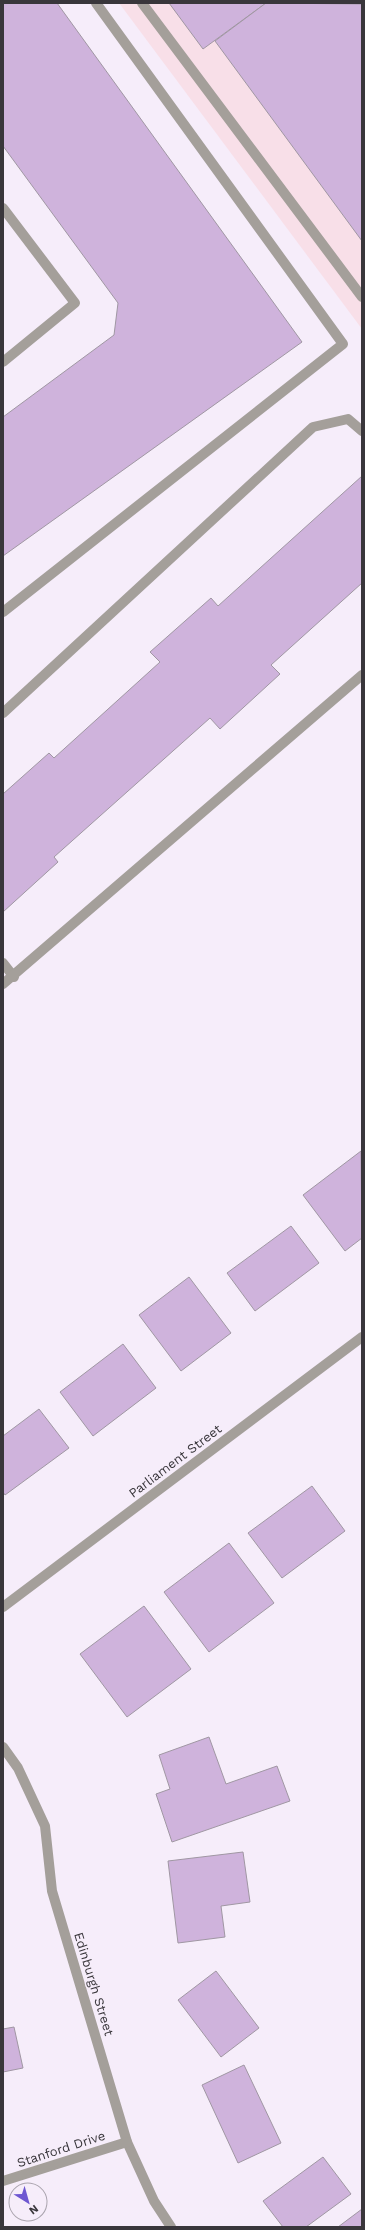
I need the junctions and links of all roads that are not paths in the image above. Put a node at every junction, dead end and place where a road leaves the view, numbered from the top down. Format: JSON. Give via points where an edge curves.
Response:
{"nodes":[{"id":1,"x":96,"y":3,"type":"edge"},
{"id":2,"x":142,"y":3,"type":"edge"},
{"id":3,"x":3,"y":208,"type":"edge"},
{"id":4,"x":362,"y":297,"type":"edge"},
{"id":5,"x":3,"y":362,"type":"edge"},
{"id":6,"x":362,"y":431,"type":"edge"},
{"id":7,"x":3,"y":612,"type":"edge"},
{"id":8,"x":362,"y":674,"type":"edge"},
{"id":9,"x":3,"y":713,"type":"edge"},
{"id":10,"x":3,"y":963,"type":"edge"},
{"id":11,"x":14,"y":977,"type":"junction"},
{"id":12,"x":3,"y":984,"type":"edge"},
{"id":13,"x":362,"y":1337,"type":"edge"},
{"id":14,"x":3,"y":1607,"type":"edge"},
{"id":15,"x":3,"y":1747,"type":"edge"},
{"id":16,"x":127,"y":2142,"type":"junction"},
{"id":17,"x":3,"y":2181,"type":"edge"},
{"id":18,"x":171,"y":2227,"type":"edge"}],
"edges":[{"from":1,"to":7,"type":"street","via":[[343,344]]},
{"from":2,"to":4,"type":"street"},
{"from":3,"to":5,"type":"street","via":[[75,303]]},
{"from":6,"to":9,"type":"street","via":[[348,419],[313,427]]},
{"from":8,"to":11,"type":"street"},
{"from":10,"to":11,"type":"street"},
{"from":11,"to":12,"type":"street"},
{"from":13,"to":14,"type":"street","name":"Parliament Street"},
{"from":15,"to":16,"type":"street","name":"Edinburgh Street","via":[[18,1768],[45,1826],[52,1891]]},
{"from":16,"to":17,"type":"street","name":"Stanford Drive"},
{"from":16,"to":18,"type":"street","name":"Edinburgh Street","via":[[154,2201]]}]}
